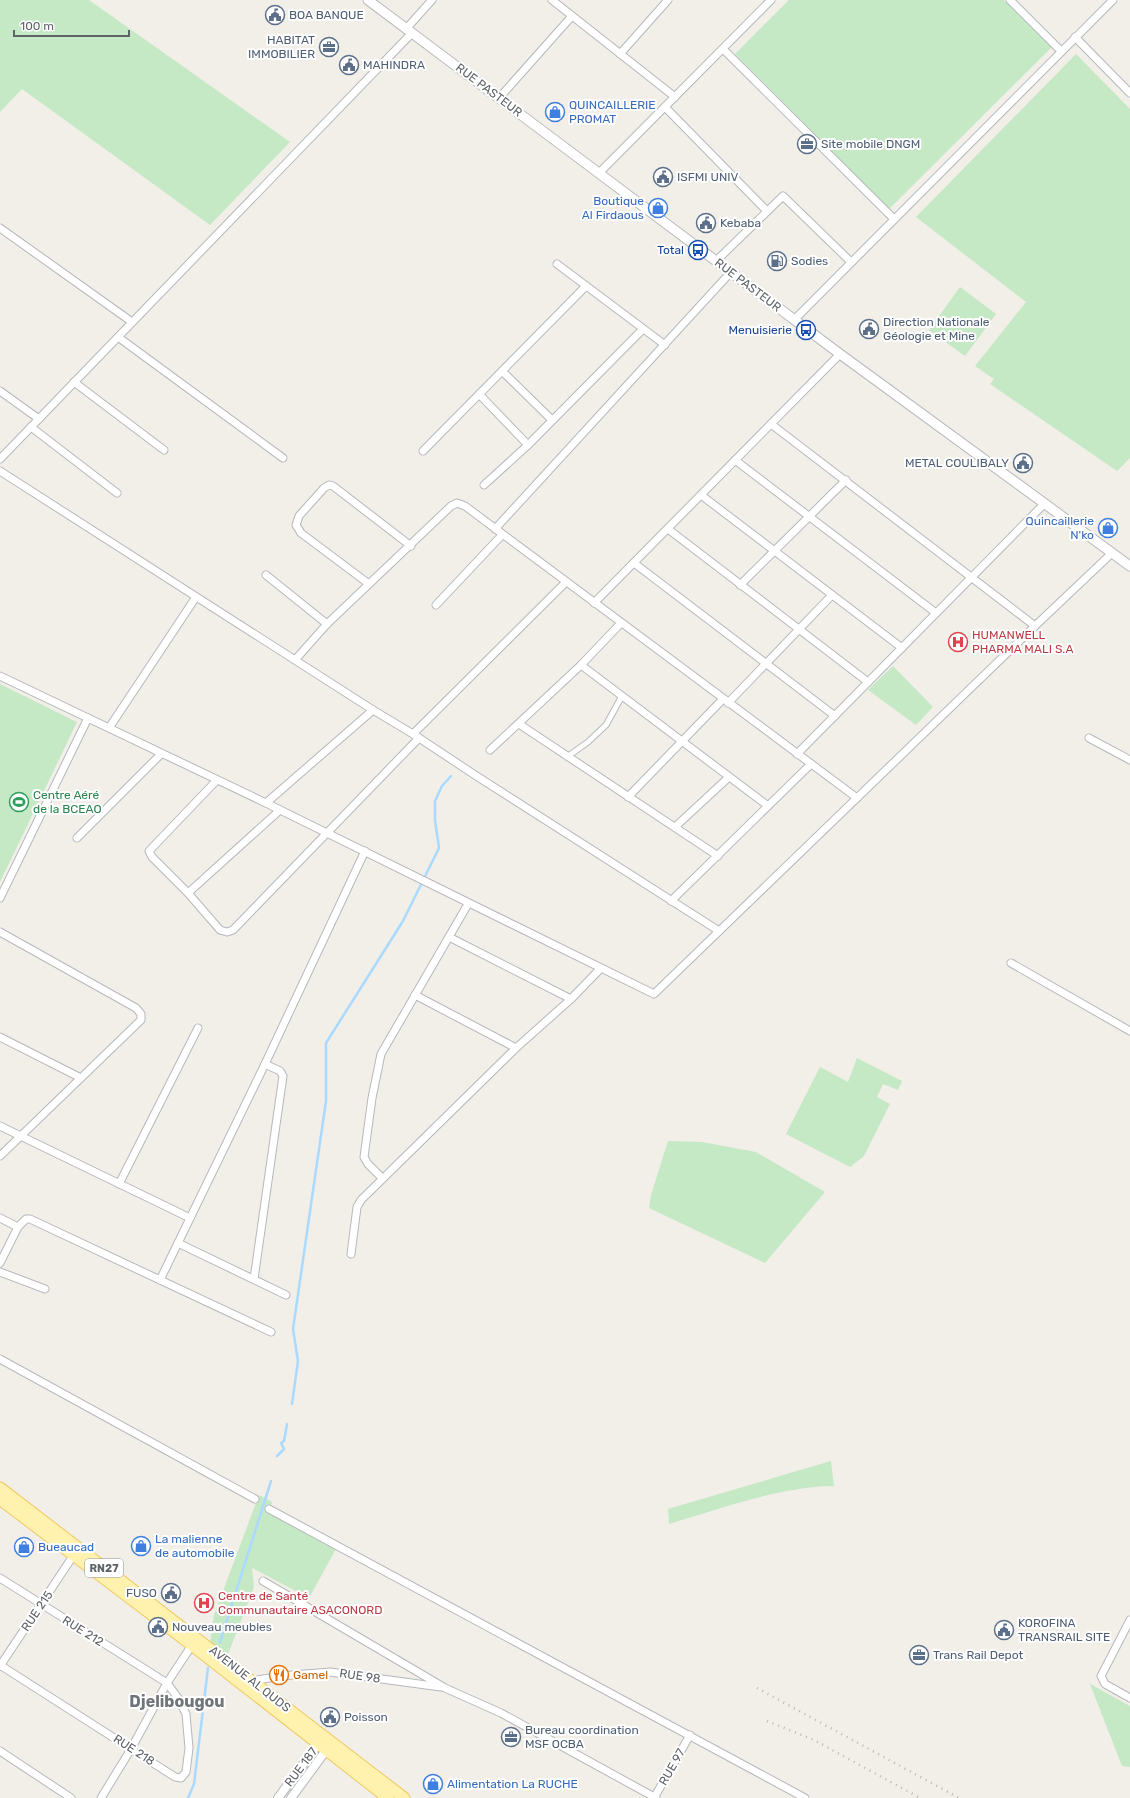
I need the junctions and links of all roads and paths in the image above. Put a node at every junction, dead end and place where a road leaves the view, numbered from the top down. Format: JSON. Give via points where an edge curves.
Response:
{"nodes":[{"id":1,"x":368,"y":0,"type":"edge"},
{"id":2,"x":432,"y":0,"type":"edge"},
{"id":3,"x":552,"y":0,"type":"edge"},
{"id":4,"x":668,"y":0,"type":"edge"},
{"id":5,"x":771,"y":0,"type":"edge"},
{"id":6,"x":1010,"y":0,"type":"edge"},
{"id":7,"x":1108,"y":1,"type":"edge"},
{"id":8,"x":572,"y":16,"type":"junction"},
{"id":9,"x":409,"y":31,"type":"junction"},
{"id":10,"x":1076,"y":37,"type":"junction"},
{"id":11,"x":723,"y":49,"type":"junction"},
{"id":12,"x":1061,"y":51,"type":"junction"},
{"id":13,"x":620,"y":54,"type":"junction"},
{"id":14,"x":1130,"y":93,"type":"edge"},
{"id":15,"x":675,"y":97,"type":"junction"},
{"id":16,"x":499,"y":98,"type":"junction"},
{"id":17,"x":665,"y":107,"type":"junction"},
{"id":18,"x":599,"y":173,"type":"junction"},
{"id":19,"x":766,"y":212,"type":"junction"},
{"id":20,"x":894,"y":219,"type":"junction"},
{"id":21,"x":0,"y":228,"type":"edge"},
{"id":22,"x":716,"y":261,"type":"junction"},
{"id":23,"x":851,"y":262,"type":"junction"},
{"id":24,"x":556,"y":264,"type":"dead end"},
{"id":25,"x":731,"y":272,"type":"junction"},
{"id":26,"x":586,"y":286,"type":"junction"},
{"id":27,"x":794,"y":320,"type":"junction"},
{"id":28,"x":132,"y":322,"type":"junction"},
{"id":29,"x":643,"y":329,"type":"junction"},
{"id":30,"x":118,"y":337,"type":"junction"},
{"id":31,"x":665,"y":346,"type":"junction"},
{"id":32,"x":840,"y":354,"type":"junction"},
{"id":33,"x":502,"y":371,"type":"junction"},
{"id":34,"x":74,"y":382,"type":"junction"},
{"id":35,"x":0,"y":391,"type":"edge"},
{"id":36,"x":479,"y":394,"type":"junction"},
{"id":37,"x":39,"y":419,"type":"junction"},
{"id":38,"x":552,"y":420,"type":"junction"},
{"id":39,"x":771,"y":424,"type":"junction"},
{"id":40,"x":31,"y":427,"type":"junction"},
{"id":41,"x":528,"y":445,"type":"junction"},
{"id":42,"x":164,"y":450,"type":"dead end"},
{"id":43,"x":423,"y":451,"type":"dead end"},
{"id":44,"x":283,"y":458,"type":"dead end"},
{"id":45,"x":0,"y":459,"type":"edge"},
{"id":46,"x":735,"y":460,"type":"junction"},
{"id":47,"x":0,"y":472,"type":"edge"},
{"id":48,"x":846,"y":480,"type":"junction"},
{"id":49,"x":484,"y":485,"type":"dead end"},
{"id":50,"x":117,"y":493,"type":"dead end"},
{"id":51,"x":701,"y":495,"type":"junction"},
{"id":52,"x":1045,"y":502,"type":"junction"},
{"id":53,"x":809,"y":516,"type":"junction"},
{"id":54,"x":495,"y":529,"type":"junction"},
{"id":55,"x":668,"y":529,"type":"junction"},
{"id":56,"x":502,"y":535,"type":"junction"},
{"id":57,"x":411,"y":546,"type":"junction"},
{"id":58,"x":774,"y":551,"type":"junction"},
{"id":59,"x":1112,"y":553,"type":"junction"},
{"id":60,"x":634,"y":563,"type":"junction"},
{"id":61,"x":1130,"y":566,"type":"edge"},
{"id":62,"x":266,"y":575,"type":"dead end"},
{"id":63,"x":972,"y":577,"type":"junction"},
{"id":64,"x":566,"y":582,"type":"junction"},
{"id":65,"x":369,"y":584,"type":"junction"},
{"id":66,"x":740,"y":586,"type":"junction"},
{"id":67,"x":832,"y":595,"type":"junction"},
{"id":68,"x":196,"y":596,"type":"junction"},
{"id":69,"x":594,"y":603,"type":"junction"},
{"id":70,"x":436,"y":605,"type":"dead end"},
{"id":71,"x":936,"y":613,"type":"junction"},
{"id":72,"x":621,"y":623,"type":"junction"},
{"id":73,"x":328,"y":624,"type":"junction"},
{"id":74,"x":1035,"y":626,"type":"junction"},
{"id":75,"x":798,"y":630,"type":"junction"},
{"id":76,"x":902,"y":648,"type":"junction"},
{"id":77,"x":295,"y":660,"type":"junction"},
{"id":78,"x":765,"y":664,"type":"junction"},
{"id":79,"x":581,"y":665,"type":"junction"},
{"id":80,"x":0,"y":676,"type":"edge"},
{"id":81,"x":868,"y":682,"type":"junction"},
{"id":82,"x":622,"y":696,"type":"junction"},
{"id":83,"x":726,"y":701,"type":"junction"},
{"id":84,"x":373,"y":710,"type":"junction"},
{"id":85,"x":835,"y":716,"type":"junction"},
{"id":86,"x":88,"y":718,"type":"junction"},
{"id":87,"x":518,"y":724,"type":"junction"},
{"id":88,"x":109,"y":728,"type":"junction"},
{"id":89,"x":416,"y":736,"type":"junction"},
{"id":90,"x":1089,"y":738,"type":"dead end"},
{"id":91,"x":682,"y":741,"type":"junction"},
{"id":92,"x":490,"y":750,"type":"dead end"},
{"id":93,"x":161,"y":754,"type":"junction"},
{"id":94,"x":797,"y":754,"type":"junction"},
{"id":95,"x":567,"y":757,"type":"junction"},
{"id":96,"x":1130,"y":760,"type":"edge"},
{"id":97,"x":811,"y":764,"type":"junction"},
{"id":98,"x":730,"y":777,"type":"junction"},
{"id":99,"x":217,"y":780,"type":"junction"},
{"id":100,"x":628,"y":796,"type":"junction"},
{"id":101,"x":857,"y":798,"type":"junction"},
{"id":102,"x":266,"y":803,"type":"junction"},
{"id":103,"x":768,"y":806,"type":"junction"},
{"id":104,"x":280,"y":810,"type":"junction"},
{"id":105,"x":675,"y":827,"type":"junction"},
{"id":106,"x":328,"y":834,"type":"junction"},
{"id":107,"x":78,"y":838,"type":"dead end"},
{"id":108,"x":365,"y":851,"type":"junction"},
{"id":109,"x":718,"y":856,"type":"junction"},
{"id":110,"x":188,"y":893,"type":"junction"},
{"id":111,"x":0,"y":898,"type":"edge"},
{"id":112,"x":672,"y":901,"type":"junction"},
{"id":113,"x":468,"y":904,"type":"junction"},
{"id":114,"x":719,"y":931,"type":"junction"},
{"id":115,"x":0,"y":932,"type":"edge"},
{"id":116,"x":449,"y":937,"type":"junction"},
{"id":117,"x":1011,"y":963,"type":"dead end"},
{"id":118,"x":601,"y":968,"type":"junction"},
{"id":119,"x":415,"y":995,"type":"junction"},
{"id":120,"x":571,"y":999,"type":"junction"},
{"id":121,"x":198,"y":1028,"type":"dead end"},
{"id":122,"x":1130,"y":1031,"type":"edge"},
{"id":123,"x":0,"y":1037,"type":"edge"},
{"id":124,"x":516,"y":1048,"type":"junction"},
{"id":125,"x":265,"y":1064,"type":"junction"},
{"id":126,"x":81,"y":1078,"type":"junction"},
{"id":127,"x":0,"y":1126,"type":"edge"},
{"id":128,"x":21,"y":1136,"type":"junction"},
{"id":129,"x":0,"y":1156,"type":"edge"},
{"id":130,"x":382,"y":1178,"type":"junction"},
{"id":131,"x":119,"y":1184,"type":"junction"},
{"id":132,"x":0,"y":1218,"type":"edge"},
{"id":133,"x":190,"y":1218,"type":"junction"},
{"id":134,"x":18,"y":1227,"type":"junction"},
{"id":135,"x":178,"y":1243,"type":"junction"},
{"id":136,"x":352,"y":1254,"type":"dead end"},
{"id":137,"x":0,"y":1263,"type":"edge"},
{"id":138,"x":0,"y":1272,"type":"edge"},
{"id":139,"x":160,"y":1280,"type":"junction"},
{"id":140,"x":254,"y":1280,"type":"junction"},
{"id":141,"x":45,"y":1289,"type":"dead end"},
{"id":142,"x":286,"y":1294,"type":"dead end"},
{"id":143,"x":271,"y":1332,"type":"dead end"},
{"id":144,"x":0,"y":1359,"type":"edge"},
{"id":145,"x":0,"y":1488,"type":"edge"},
{"id":146,"x":0,"y":1499,"type":"edge"},
{"id":147,"x":255,"y":1499,"type":"dead end"},
{"id":148,"x":269,"y":1509,"type":"dead end"},
{"id":149,"x":76,"y":1552,"type":"junction"},
{"id":150,"x":0,"y":1578,"type":"edge"},
{"id":151,"x":263,"y":1581,"type":"dead end"},
{"id":152,"x":41,"y":1605,"type":"junction"},
{"id":153,"x":1130,"y":1620,"type":"edge"},
{"id":154,"x":192,"y":1644,"type":"junction"},
{"id":155,"x":206,"y":1650,"type":"junction"},
{"id":156,"x":221,"y":1662,"type":"junction"},
{"id":157,"x":0,"y":1666,"type":"edge"},
{"id":158,"x":252,"y":1681,"type":"junction"},
{"id":159,"x":167,"y":1683,"type":"junction"},
{"id":160,"x":445,"y":1688,"type":"junction"},
{"id":161,"x":1130,"y":1698,"type":"edge"},
{"id":162,"x":690,"y":1735,"type":"junction"},
{"id":163,"x":325,"y":1743,"type":"junction"},
{"id":164,"x":131,"y":1749,"type":"junction"},
{"id":165,"x":0,"y":1751,"type":"edge"},
{"id":166,"x":71,"y":1798,"type":"edge"},
{"id":167,"x":101,"y":1798,"type":"edge"},
{"id":168,"x":278,"y":1798,"type":"edge"},
{"id":169,"x":291,"y":1798,"type":"edge"},
{"id":170,"x":388,"y":1798,"type":"edge"},
{"id":171,"x":404,"y":1798,"type":"edge"},
{"id":172,"x":655,"y":1798,"type":"edge"},
{"id":173,"x":805,"y":1798,"type":"edge"}],
"edges":[{"from":1,"to":9,"type":"main road","name":"RUE PASTEUR"},
{"from":2,"to":9,"type":"street"},
{"from":3,"to":8,"type":"street"},
{"from":4,"to":13,"type":"street"},
{"from":5,"to":11,"type":"street"},
{"from":6,"to":12,"type":"street"},
{"from":7,"to":10,"type":"street"},
{"from":8,"to":13,"type":"street"},
{"from":8,"to":16,"type":"street"},
{"from":9,"to":16,"type":"main road","name":"RUE PASTEUR"},
{"from":9,"to":28,"type":"street"},
{"from":10,"to":12,"type":"street"},
{"from":10,"to":14,"type":"street"},
{"from":11,"to":15,"type":"street"},
{"from":11,"to":20,"type":"street"},
{"from":12,"to":20,"type":"street"},
{"from":13,"to":15,"type":"street"},
{"from":15,"to":17,"type":"street"},
{"from":16,"to":18,"type":"main road","name":"RUE PASTEUR"},
{"from":17,"to":18,"type":"street"},
{"from":17,"to":19,"type":"street"},
{"from":18,"to":22,"type":"main road","name":"RUE PASTEUR"},
{"from":19,"to":22,"type":"street"},
{"from":19,"to":23,"type":"street","via":[[783,196]]},
{"from":20,"to":23,"type":"street"},
{"from":21,"to":28,"type":"street"},
{"from":22,"to":25,"type":"main road","name":"RUE PASTEUR"},
{"from":23,"to":27,"type":"street"},
{"from":24,"to":26,"type":"street"},
{"from":25,"to":27,"type":"main road","name":"RUE PASTEUR"},
{"from":25,"to":31,"type":"street"},
{"from":26,"to":29,"type":"street"},
{"from":26,"to":33,"type":"street"},
{"from":27,"to":32,"type":"main road","name":"RUE PASTEUR"},
{"from":28,"to":30,"type":"street"},
{"from":29,"to":31,"type":"street"},
{"from":29,"to":38,"type":"street"},
{"from":30,"to":34,"type":"street"},
{"from":30,"to":44,"type":"street"},
{"from":31,"to":54,"type":"street"},
{"from":32,"to":39,"type":"street"},
{"from":32,"to":52,"type":"main road","name":"RUE PASTEUR"},
{"from":33,"to":36,"type":"street"},
{"from":33,"to":38,"type":"street"},
{"from":34,"to":37,"type":"street"},
{"from":34,"to":42,"type":"street"},
{"from":35,"to":37,"type":"street"},
{"from":36,"to":41,"type":"street"},
{"from":36,"to":43,"type":"street"},
{"from":37,"to":40,"type":"street"},
{"from":38,"to":41,"type":"street"},
{"from":39,"to":46,"type":"street"},
{"from":39,"to":48,"type":"street"},
{"from":40,"to":45,"type":"street"},
{"from":40,"to":50,"type":"street"},
{"from":41,"to":49,"type":"street"},
{"from":46,"to":51,"type":"street"},
{"from":46,"to":53,"type":"street"},
{"from":47,"to":68,"type":"street"},
{"from":48,"to":53,"type":"street"},
{"from":48,"to":63,"type":"street"},
{"from":51,"to":55,"type":"street"},
{"from":51,"to":58,"type":"street"},
{"from":52,"to":59,"type":"main road","name":"RUE PASTEUR"},
{"from":52,"to":63,"type":"street"},
{"from":53,"to":58,"type":"street"},
{"from":53,"to":71,"type":"street"},
{"from":54,"to":56,"type":"street"},
{"from":54,"to":57,"type":"street","via":[[465,506],[457,503]]},
{"from":55,"to":60,"type":"street"},
{"from":55,"to":66,"type":"street"},
{"from":56,"to":64,"type":"street"},
{"from":56,"to":70,"type":"street"},
{"from":57,"to":65,"type":"street"},
{"from":57,"to":65,"type":"street","via":[[333,486],[324,488],[299,516],[296,525],[302,533]]},
{"from":58,"to":66,"type":"street"},
{"from":58,"to":67,"type":"street"},
{"from":59,"to":61,"type":"main road","name":"RUE PASTEUR"},
{"from":59,"to":74,"type":"street"},
{"from":60,"to":69,"type":"street"},
{"from":60,"to":78,"type":"street"},
{"from":62,"to":73,"type":"street"},
{"from":63,"to":71,"type":"street"},
{"from":63,"to":74,"type":"street"},
{"from":64,"to":69,"type":"street"},
{"from":64,"to":89,"type":"street"},
{"from":65,"to":73,"type":"street"},
{"from":66,"to":75,"type":"street"},
{"from":67,"to":75,"type":"street"},
{"from":67,"to":76,"type":"street"},
{"from":68,"to":77,"type":"street"},
{"from":68,"to":88,"type":"street"},
{"from":69,"to":72,"type":"street"},
{"from":71,"to":76,"type":"street"},
{"from":72,"to":79,"type":"street"},
{"from":72,"to":83,"type":"street"},
{"from":73,"to":77,"type":"street"},
{"from":74,"to":101,"type":"street"},
{"from":75,"to":78,"type":"street"},
{"from":75,"to":81,"type":"street"},
{"from":76,"to":81,"type":"street"},
{"from":77,"to":84,"type":"street"},
{"from":78,"to":83,"type":"street"},
{"from":78,"to":85,"type":"street"},
{"from":79,"to":82,"type":"street"},
{"from":79,"to":87,"type":"street"},
{"from":80,"to":86,"type":"street"},
{"from":81,"to":85,"type":"street"},
{"from":82,"to":91,"type":"street"},
{"from":82,"to":95,"type":"street","via":[[606,725]]},
{"from":83,"to":91,"type":"street"},
{"from":83,"to":94,"type":"street"},
{"from":84,"to":89,"type":"street"},
{"from":84,"to":102,"type":"street"},
{"from":85,"to":94,"type":"street"},
{"from":86,"to":88,"type":"street"},
{"from":86,"to":111,"type":"street"},
{"from":87,"to":92,"type":"street"},
{"from":87,"to":95,"type":"street"},
{"from":88,"to":93,"type":"street"},
{"from":89,"to":106,"type":"street"},
{"from":89,"to":112,"type":"street"},
{"from":90,"to":96,"type":"street"},
{"from":91,"to":98,"type":"street"},
{"from":91,"to":100,"type":"street"},
{"from":93,"to":99,"type":"street"},
{"from":93,"to":107,"type":"street"},
{"from":94,"to":97,"type":"street"},
{"from":95,"to":100,"type":"street"},
{"from":97,"to":101,"type":"street"},
{"from":97,"to":103,"type":"street"},
{"from":98,"to":103,"type":"street"},
{"from":98,"to":105,"type":"street"},
{"from":99,"to":102,"type":"street"},
{"from":99,"to":110,"type":"street","via":[[149,851]]},
{"from":100,"to":105,"type":"street"},
{"from":101,"to":114,"type":"street"},
{"from":102,"to":104,"type":"street"},
{"from":103,"to":109,"type":"street"},
{"from":104,"to":106,"type":"street"},
{"from":104,"to":110,"type":"street"},
{"from":105,"to":109,"type":"street"},
{"from":106,"to":108,"type":"street"},
{"from":106,"to":110,"type":"street","via":[[233,930],[220,930]]},
{"from":108,"to":113,"type":"street"},
{"from":108,"to":125,"type":"street"},
{"from":109,"to":112,"type":"street"},
{"from":112,"to":114,"type":"street"},
{"from":113,"to":116,"type":"street"},
{"from":113,"to":118,"type":"street"},
{"from":114,"to":118,"type":"street","via":[[654,994]]},
{"from":115,"to":126,"type":"street","via":[[136,1008],[141,1014],[141,1020]]},
{"from":116,"to":119,"type":"street"},
{"from":116,"to":120,"type":"street"},
{"from":117,"to":122,"type":"street"},
{"from":118,"to":120,"type":"street"},
{"from":119,"to":124,"type":"street"},
{"from":119,"to":130,"type":"street","via":[[381,1054],[372,1098],[364,1157]]},
{"from":120,"to":124,"type":"street"},
{"from":121,"to":131,"type":"street"},
{"from":123,"to":126,"type":"street"},
{"from":124,"to":130,"type":"street"},
{"from":125,"to":133,"type":"street"},
{"from":125,"to":140,"type":"street","via":[[280,1071],[283,1076]]},
{"from":126,"to":128,"type":"street"},
{"from":127,"to":128,"type":"street"},
{"from":128,"to":129,"type":"street"},
{"from":128,"to":131,"type":"street"},
{"from":130,"to":136,"type":"street","via":[[357,1207]]},
{"from":131,"to":133,"type":"street"},
{"from":132,"to":134,"type":"street"},
{"from":133,"to":135,"type":"street"},
{"from":134,"to":137,"type":"street"},
{"from":134,"to":139,"type":"street","via":[[26,1219],[30,1219]]},
{"from":135,"to":139,"type":"street"},
{"from":135,"to":140,"type":"street"},
{"from":138,"to":141,"type":"street"},
{"from":139,"to":143,"type":"street"},
{"from":140,"to":142,"type":"street"},
{"from":144,"to":147,"type":"street"},
{"from":145,"to":149,"type":"main road","name":"AVENUE AL QUDS","number":"RN27"},
{"from":146,"to":149,"type":"main road","name":"AVENUE AL QUDS","number":"RN27"},
{"from":148,"to":162,"type":"street"},
{"from":149,"to":152,"type":"street","name":"RUE 215"},
{"from":149,"to":154,"type":"main road","name":"AVENUE AL QUDS","number":"RN27"},
{"from":149,"to":155,"type":"main road","name":"AVENUE AL QUDS","number":"RN27"},
{"from":150,"to":152,"type":"street","name":"RUE 212"},
{"from":151,"to":160,"type":"street"},
{"from":152,"to":157,"type":"street","name":"RUE 215"},
{"from":152,"to":159,"type":"street","name":"RUE 212"},
{"from":153,"to":161,"type":"street","via":[[1101,1676],[1105,1684]]},
{"from":154,"to":155,"type":"main road","name":"AVENUE AL QUDS","number":"RN27"},
{"from":154,"to":159,"type":"street"},
{"from":155,"to":156,"type":"main road","name":"AVENUE AL QUDS","number":"RN27"},
{"from":156,"to":158,"type":"main road","name":"AVENUE AL QUDS","number":"RN27"},
{"from":156,"to":163,"type":"main road","name":"AVENUE AL QUDS","number":"RN27"},
{"from":157,"to":164,"type":"street","name":"RUE 218"},
{"from":158,"to":160,"type":"street","name":"RUE 98","via":[[330,1672]]},
{"from":158,"to":163,"type":"main road","name":"AVENUE AL QUDS","number":"RN27"},
{"from":159,"to":164,"type":"street"},
{"from":159,"to":164,"type":"street","name":"RUE 218","via":[[186,1714],[189,1748],[186,1772],[181,1778],[175,1777]]},
{"from":160,"to":172,"type":"street","via":[[501,1713]]},
{"from":162,"to":172,"type":"street","name":"RUE 97"},
{"from":162,"to":173,"type":"street"},
{"from":163,"to":168,"type":"street","name":"RUE 187"},
{"from":163,"to":169,"type":"street","name":"RUE 187"},
{"from":163,"to":170,"type":"main road","name":"AVENUE AL QUDS","number":"RN27"},
{"from":163,"to":171,"type":"main road","name":"AVENUE AL QUDS","number":"RN27"},
{"from":164,"to":167,"type":"street"},
{"from":165,"to":166,"type":"street"}]}
